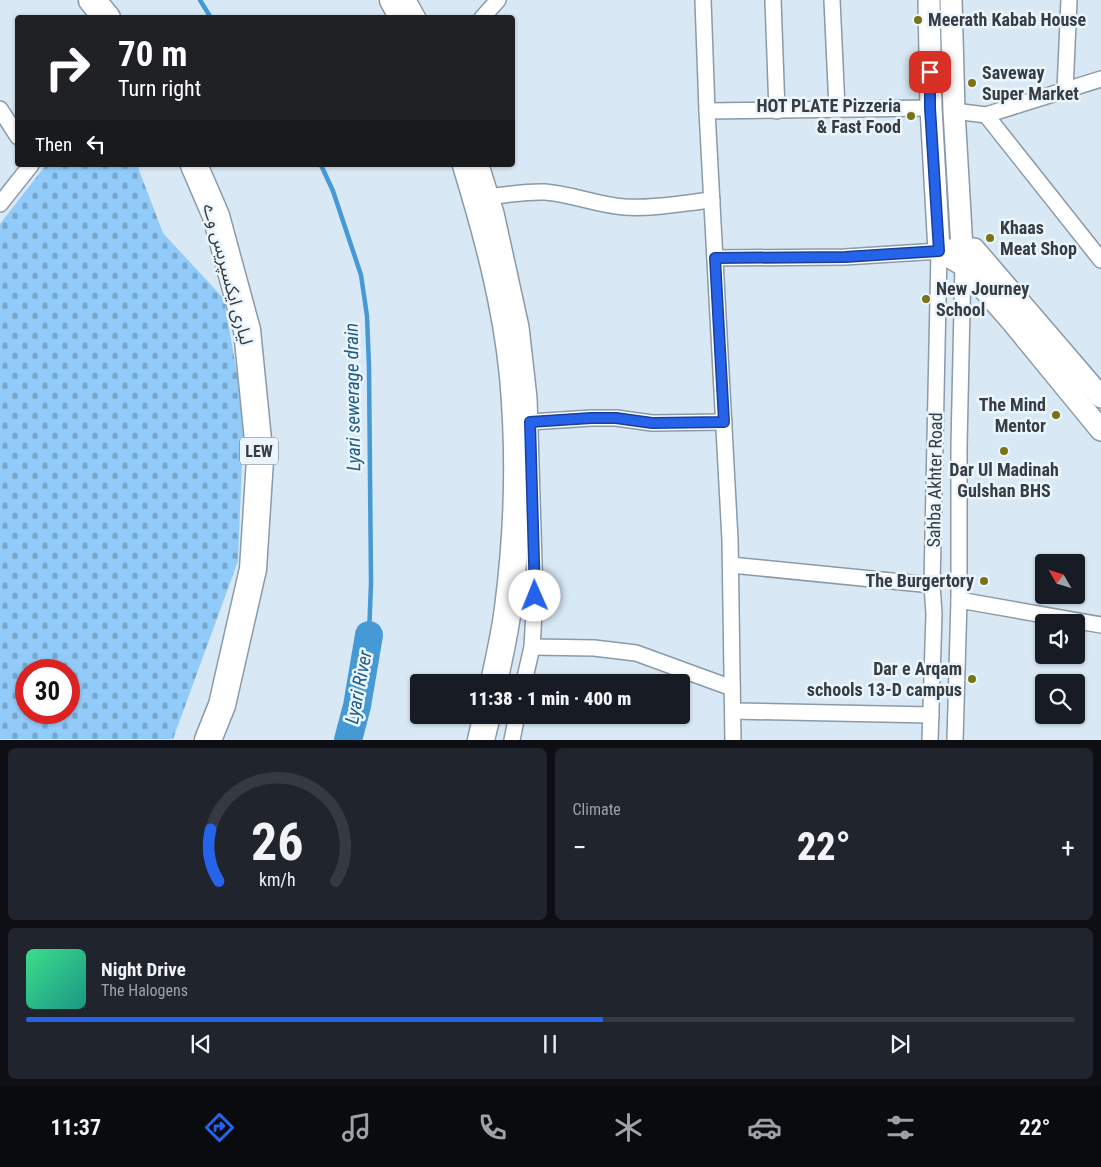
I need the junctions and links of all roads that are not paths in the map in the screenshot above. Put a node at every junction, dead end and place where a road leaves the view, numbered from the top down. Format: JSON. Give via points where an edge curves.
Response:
{"nodes":[{"id":1,"x":92,"y":0,"type":"edge"},
{"id":2,"x":393,"y":0,"type":"edge"},
{"id":3,"x":408,"y":0,"type":"edge"},
{"id":4,"x":498,"y":0,"type":"edge"},
{"id":5,"x":703,"y":0,"type":"edge"},
{"id":6,"x":773,"y":0,"type":"edge"},
{"id":7,"x":832,"y":0,"type":"edge"},
{"id":8,"x":929,"y":0,"type":"edge"},
{"id":9,"x":951,"y":0,"type":"edge"},
{"id":10,"x":1069,"y":0,"type":"edge"},
{"id":11,"x":104,"y":15,"type":"edge"},
{"id":12,"x":401,"y":15,"type":"edge"},
{"id":13,"x":416,"y":15,"type":"edge"},
{"id":14,"x":485,"y":15,"type":"edge"},
{"id":15,"x":1100,"y":80,"type":"edge"},
{"id":16,"x":1065,"y":90,"type":"junction"},
{"id":17,"x":837,"y":108,"type":"junction"},
{"id":18,"x":930,"y":108,"type":"junction"},
{"id":19,"x":0,"y":109,"type":"edge"},
{"id":20,"x":707,"y":110,"type":"junction"},
{"id":21,"x":777,"y":111,"type":"junction"},
{"id":22,"x":954,"y":111,"type":"junction"},
{"id":23,"x":986,"y":114,"type":"junction"},
{"id":24,"x":15,"y":132,"type":"edge"},
{"id":25,"x":30,"y":167,"type":"edge"},
{"id":26,"x":195,"y":167,"type":"edge"},
{"id":27,"x":467,"y":167,"type":"edge"},
{"id":28,"x":482,"y":167,"type":"edge"},
{"id":29,"x":491,"y":196,"type":"junction"},
{"id":30,"x":712,"y":200,"type":"junction"},
{"id":31,"x":0,"y":204,"type":"edge"},
{"id":32,"x":939,"y":251,"type":"junction"},
{"id":33,"x":963,"y":257,"type":"junction"},
{"id":34,"x":715,"y":258,"type":"junction"},
{"id":35,"x":1101,"y":260,"type":"edge"},
{"id":36,"x":1018,"y":313,"type":"junction"},
{"id":37,"x":1101,"y":397,"type":"edge"},
{"id":38,"x":530,"y":422,"type":"junction"},
{"id":39,"x":724,"y":422,"type":"junction"},
{"id":40,"x":1101,"y":430,"type":"edge"},
{"id":41,"x":731,"y":565,"type":"junction"},
{"id":42,"x":932,"y":584,"type":"junction"},
{"id":43,"x":959,"y":600,"type":"junction"},
{"id":44,"x":1101,"y":625,"type":"edge"},
{"id":45,"x":532,"y":647,"type":"junction"},
{"id":46,"x":496,"y":674,"type":"edge"},
{"id":47,"x":526,"y":674,"type":"edge"},
{"id":48,"x":732,"y":688,"type":"junction"},
{"id":49,"x":733,"y":711,"type":"junction"},
{"id":50,"x":931,"y":715,"type":"junction"},
{"id":51,"x":485,"y":724,"type":"edge"},
{"id":52,"x":515,"y":724,"type":"edge"},
{"id":53,"x":208,"y":740,"type":"edge"},
{"id":54,"x":481,"y":740,"type":"edge"},
{"id":55,"x":512,"y":740,"type":"edge"},
{"id":56,"x":733,"y":740,"type":"edge"},
{"id":57,"x":930,"y":740,"type":"edge"},
{"id":58,"x":955,"y":740,"type":"edge"}],
"edges":[{"from":1,"to":11,"type":"highway"},
{"from":2,"to":12,"type":"highway"},
{"from":3,"to":13,"type":"street"},
{"from":4,"to":14,"type":"street"},
{"from":5,"to":20,"type":"street"},
{"from":6,"to":21,"type":"street"},
{"from":7,"to":17,"type":"street"},
{"from":8,"to":18,"type":"main road","name":"Sahba Akhter Road"},
{"from":9,"to":22,"type":"main road","name":"Sahba Akhter Road"},
{"from":10,"to":16,"type":"street"},
{"from":15,"to":16,"type":"street"},
{"from":16,"to":23,"type":"street"},
{"from":17,"to":18,"type":"street"},
{"from":17,"to":21,"type":"street"},
{"from":18,"to":32,"type":"main road","name":"Sahba Akhter Road"},
{"from":19,"to":24,"type":"street"},
{"from":20,"to":21,"type":"street"},
{"from":20,"to":30,"type":"street"},
{"from":22,"to":23,"type":"street"},
{"from":22,"to":33,"type":"main road","name":"Sahba Akhter Road"},
{"from":23,"to":35,"type":"street"},
{"from":25,"to":31,"type":"street"},
{"from":26,"to":53,"type":"highway","name":"لیاری ایکسپریس وے","number":"LEW","via":[[216,216],[247,330],[260,460],[253,569],[222,705]]},
{"from":27,"to":46,"type":"highway","via":[[488,240],[513,376],[517,517],[508,609]]},
{"from":28,"to":29,"type":"street"},
{"from":29,"to":30,"type":"street","via":[[543,192],[625,207]]},
{"from":29,"to":38,"type":"street","via":[[521,327]]},
{"from":30,"to":34,"type":"street"},
{"from":32,"to":33,"type":"main road"},
{"from":32,"to":34,"type":"street","via":[[845,257]]},
{"from":32,"to":42,"type":"street","name":"Sahba Akhter Road"},
{"from":33,"to":36,"type":"main road"},
{"from":33,"to":43,"type":"street","name":"Sahba Akhter Road"},
{"from":34,"to":39,"type":"street"},
{"from":36,"to":37,"type":"main road"},
{"from":36,"to":40,"type":"main road"},
{"from":38,"to":39,"type":"street","via":[[599,418],[652,423]]},
{"from":38,"to":45,"type":"street","via":[[535,596]]},
{"from":39,"to":41,"type":"street"},
{"from":41,"to":42,"type":"street"},
{"from":41,"to":48,"type":"street"},
{"from":42,"to":50,"type":"street","name":"Sahba Akhter Road"},
{"from":43,"to":44,"type":"street"},
{"from":43,"to":58,"type":"street","name":"Sahba Akhter Road"},
{"from":45,"to":47,"type":"street"},
{"from":45,"to":48,"type":"street","via":[[594,648],[636,653]]},
{"from":48,"to":49,"type":"street"},
{"from":49,"to":50,"type":"street"},
{"from":49,"to":56,"type":"street"},
{"from":50,"to":57,"type":"street","name":"Sahba Akhter Road"},
{"from":51,"to":54,"type":"highway"},
{"from":52,"to":55,"type":"street"}]}
